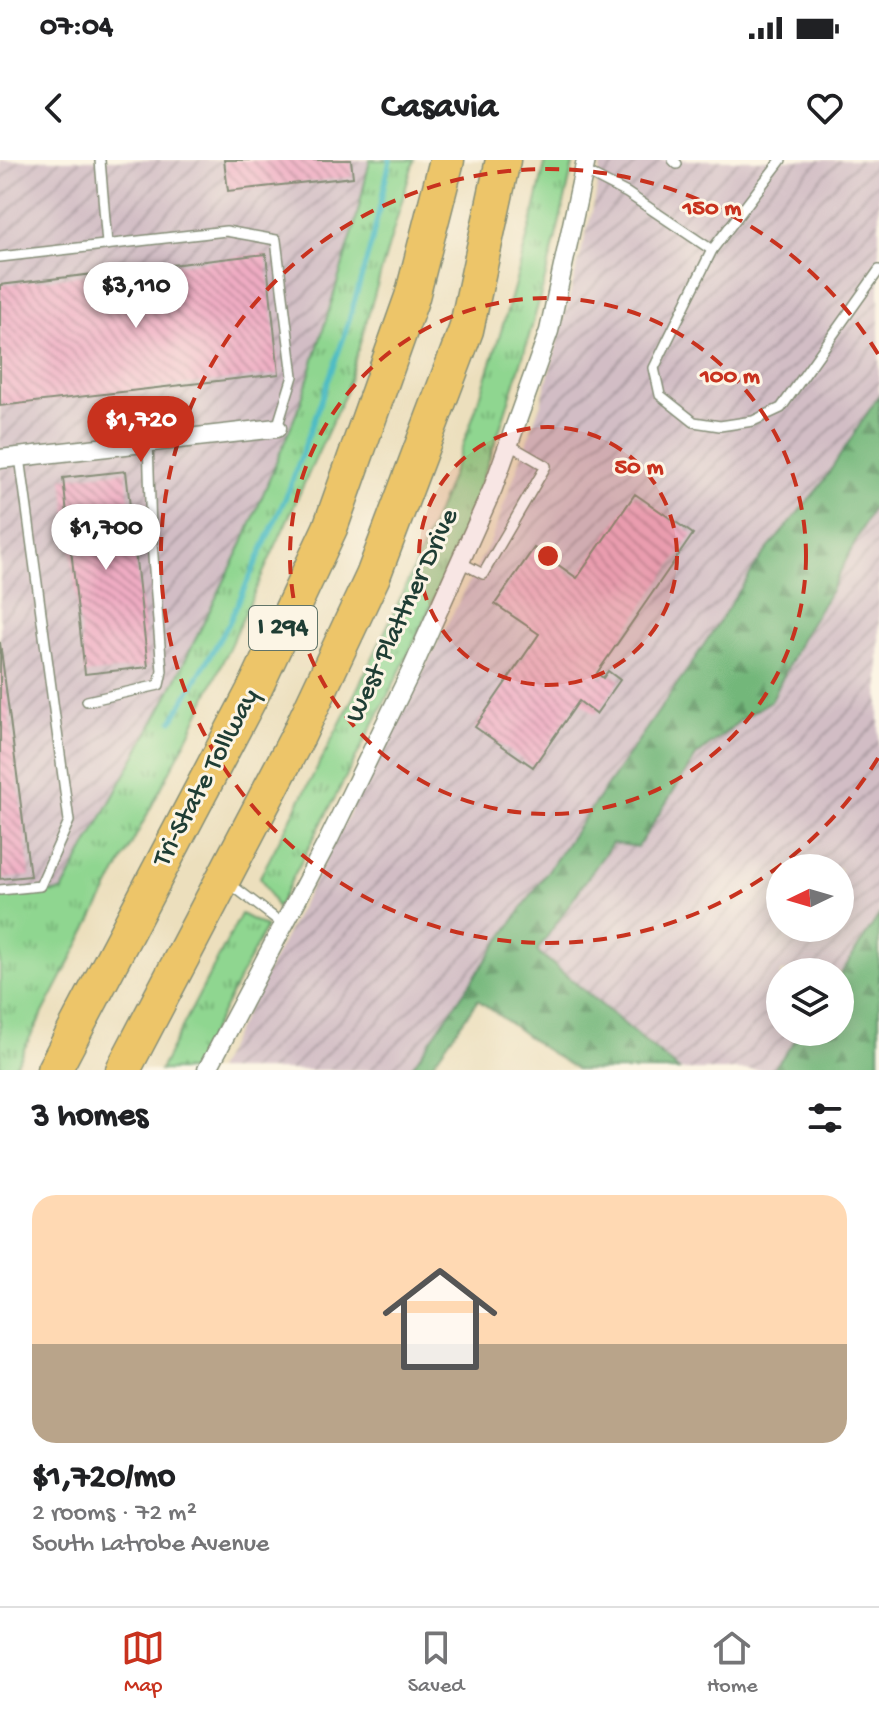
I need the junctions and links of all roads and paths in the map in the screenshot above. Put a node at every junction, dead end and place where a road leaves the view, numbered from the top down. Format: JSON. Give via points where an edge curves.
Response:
{"nodes":[{"id":1,"x":100,"y":160,"type":"edge"},
{"id":2,"x":447,"y":160,"type":"edge"},
{"id":3,"x":503,"y":160,"type":"edge"},
{"id":4,"x":781,"y":160,"type":"edge"},
{"id":5,"x":585,"y":166,"type":"edge"},
{"id":6,"x":107,"y":244,"type":"junction"},
{"id":7,"x":712,"y":250,"type":"junction"},
{"id":8,"x":0,"y":257,"type":"edge"},
{"id":9,"x":879,"y":270,"type":"edge"},
{"id":10,"x":277,"y":428,"type":"joint"},
{"id":11,"x":148,"y":442,"type":"junction"},
{"id":12,"x":508,"y":444,"type":"junction"},
{"id":13,"x":20,"y":457,"type":"junction"},
{"id":14,"x":0,"y":459,"type":"edge"},
{"id":15,"x":460,"y":562,"type":"junction"},
{"id":16,"x":87,"y":701,"type":"dead end"},
{"id":17,"x":223,"y":879,"type":"junction"},
{"id":18,"x":0,"y":890,"type":"edge"},
{"id":19,"x":284,"y":925,"type":"junction"},
{"id":20,"x":54,"y":1070,"type":"edge"},
{"id":21,"x":123,"y":1070,"type":"edge"},
{"id":22,"x":207,"y":1070,"type":"edge"}],
"edges":[{"from":1,"to":6,"type":"lane"},
{"from":2,"to":20,"type":"highway","name":"Tri-State Tollway","number":"I 294","via":[[412,297],[330,528],[256,686]]},
{"from":3,"to":17,"type":"highway","number":"I 294","via":[[466,330],[379,562],[298,736]]},
{"from":4,"to":7,"type":"lane"},
{"from":5,"to":7,"type":"lane"},
{"from":5,"to":12,"type":"street","name":"West Plattner Drive","via":[[549,331]]},
{"from":6,"to":8,"type":"lane"},
{"from":6,"to":10,"type":"lane","via":[[226,231],[276,240],[293,376]]},
{"from":7,"to":9,"type":"lane","via":[[654,368],[660,395],[694,422],[720,426],[753,421],[781,408]]},
{"from":10,"to":11,"type":"street"},
{"from":11,"to":13,"type":"street"},
{"from":11,"to":16,"type":"lane","via":[[159,685]]},
{"from":12,"to":15,"type":"street","name":"West Plattner Drive"},
{"from":12,"to":15,"type":"lane","via":[[546,466],[483,574]]},
{"from":13,"to":14,"type":"street"},
{"from":13,"to":18,"type":"lane","via":[[69,821],[40,886]]},
{"from":15,"to":19,"type":"street","name":"West Plattner Drive"},
{"from":17,"to":19,"type":"lane"},
{"from":17,"to":21,"type":"highway","number":"I 294"},
{"from":19,"to":22,"type":"street","name":"West Plattner Drive"}]}
